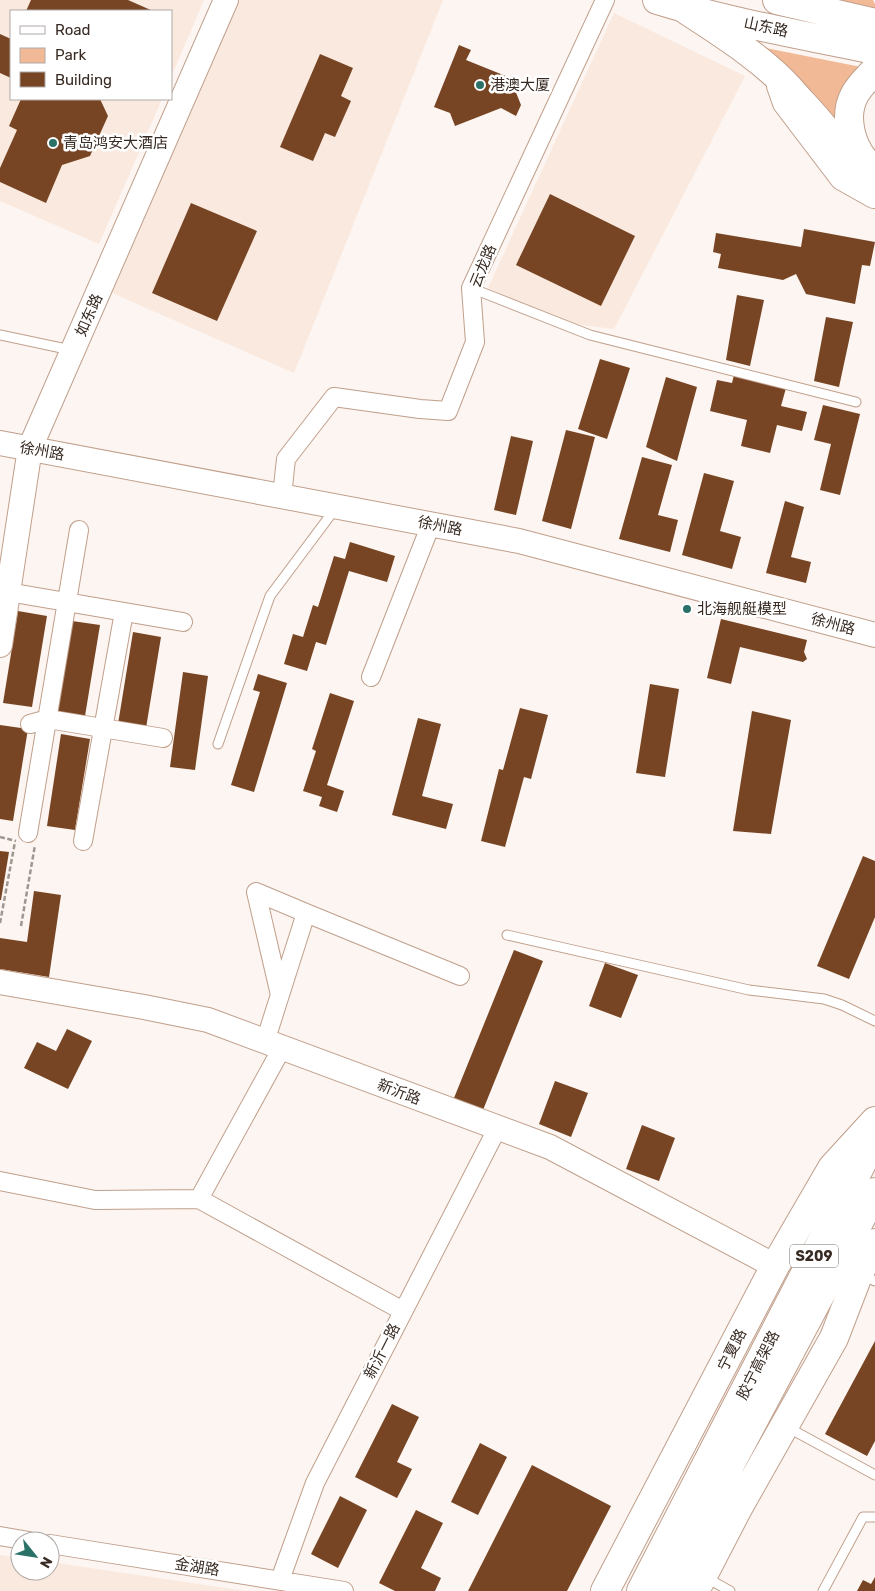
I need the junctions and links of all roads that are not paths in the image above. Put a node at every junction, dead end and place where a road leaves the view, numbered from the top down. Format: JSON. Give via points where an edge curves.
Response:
{"nodes":[{"id":1,"x":226,"y":0,"type":"edge"},
{"id":2,"x":605,"y":0,"type":"edge"},
{"id":3,"x":657,"y":0,"type":"edge"},
{"id":4,"x":777,"y":0,"type":"edge"},
{"id":5,"x":685,"y":9,"type":"junction"},
{"id":6,"x":875,"y":23,"type":"edge"},
{"id":7,"x":875,"y":50,"type":"edge"},
{"id":8,"x":875,"y":70,"type":"edge"},
{"id":9,"x":773,"y":73,"type":"junction"},
{"id":10,"x":875,"y":170,"type":"edge"},
{"id":11,"x":875,"y":185,"type":"edge"},
{"id":12,"x":875,"y":197,"type":"edge"},
{"id":13,"x":471,"y":288,"type":"junction"},
{"id":14,"x":0,"y":335,"type":"edge"},
{"id":15,"x":73,"y":350,"type":"junction"},
{"id":16,"x":856,"y":402,"type":"dead end"},
{"id":17,"x":0,"y":443,"type":"edge"},
{"id":18,"x":30,"y":448,"type":"junction"},
{"id":19,"x":282,"y":496,"type":"junction"},
{"id":20,"x":337,"y":506,"type":"junction"},
{"id":21,"x":431,"y":524,"type":"junction"},
{"id":22,"x":80,"y":530,"type":"dead end"},
{"id":23,"x":8,"y":592,"type":"junction"},
{"id":24,"x":67,"y":602,"type":"junction"},
{"id":25,"x":124,"y":612,"type":"junction"},
{"id":26,"x":184,"y":622,"type":"dead end"},
{"id":27,"x":875,"y":635,"type":"edge"},
{"id":28,"x":0,"y":645,"type":"edge"},
{"id":29,"x":371,"y":677,"type":"dead end"},
{"id":30,"x":48,"y":719,"type":"junction"},
{"id":31,"x":30,"y":724,"type":"dead end"},
{"id":32,"x":103,"y":728,"type":"junction"},
{"id":33,"x":163,"y":738,"type":"dead end"},
{"id":34,"x":218,"y":744,"type":"dead end"},
{"id":35,"x":23,"y":840,"type":"road end"},
{"id":36,"x":83,"y":841,"type":"dead end"},
{"id":37,"x":306,"y":913,"type":"junction"},
{"id":38,"x":507,"y":935,"type":"dead end"},
{"id":39,"x":460,"y":976,"type":"dead end"},
{"id":40,"x":0,"y":982,"type":"edge"},
{"id":41,"x":280,"y":995,"type":"junction"},
{"id":42,"x":875,"y":1021,"type":"edge"},
{"id":43,"x":273,"y":1045,"type":"junction"},
{"id":44,"x":875,"y":1120,"type":"edge"},
{"id":45,"x":497,"y":1128,"type":"junction"},
{"id":46,"x":875,"y":1138,"type":"edge"},
{"id":47,"x":0,"y":1180,"type":"edge"},
{"id":48,"x":875,"y":1192,"type":"edge"},
{"id":49,"x":199,"y":1199,"type":"junction"},
{"id":50,"x":875,"y":1243,"type":"edge"},
{"id":51,"x":776,"y":1266,"type":"junction"},
{"id":52,"x":867,"y":1277,"type":"edge"},
{"id":53,"x":403,"y":1311,"type":"junction"},
{"id":54,"x":785,"y":1426,"type":"junction"},
{"id":55,"x":875,"y":1475,"type":"edge"},
{"id":56,"x":717,"y":1497,"type":"junction"},
{"id":57,"x":875,"y":1517,"type":"edge"},
{"id":58,"x":60,"y":1546,"type":"edge"},
{"id":59,"x":280,"y":1580,"type":"junction"},
{"id":60,"x":699,"y":1584,"type":"edge"},
{"id":61,"x":344,"y":1591,"type":"edge"},
{"id":62,"x":605,"y":1591,"type":"edge"},
{"id":63,"x":641,"y":1591,"type":"edge"},
{"id":64,"x":668,"y":1591,"type":"edge"},
{"id":65,"x":730,"y":1591,"type":"edge"},
{"id":66,"x":823,"y":1591,"type":"edge"}],
"edges":[{"from":1,"to":15,"type":"street","name":"如东路"},
{"from":2,"to":13,"type":"street","name":"云龙路"},
{"from":3,"to":5,"type":"main road","name":"山东路"},
{"from":4,"to":6,"type":"main road","name":"山东路"},
{"from":5,"to":7,"type":"main road","name":"山东路"},
{"from":5,"to":9,"type":"main road","via":[[739,45]]},
{"from":8,"to":10,"type":"main road","via":[[854,96],[850,124],[858,154]]},
{"from":9,"to":11,"type":"main road","via":[[826,130],[849,166]]},
{"from":9,"to":12,"type":"street","via":[[785,103],[842,178]]},
{"from":13,"to":16,"type":"lane","via":[[590,335]]},
{"from":13,"to":19,"type":"street","name":"云龙路","via":[[475,342],[448,411],[334,397],[286,459]]},
{"from":14,"to":15,"type":"lane"},
{"from":15,"to":18,"type":"street","name":"如东路"},
{"from":17,"to":18,"type":"street","name":"徐州路"},
{"from":18,"to":19,"type":"street","name":"徐州路"},
{"from":18,"to":23,"type":"street","name":"如东路"},
{"from":19,"to":20,"type":"street","name":"徐州路"},
{"from":20,"to":21,"type":"street","name":"徐州路"},
{"from":20,"to":34,"type":"lane","via":[[270,596]]},
{"from":21,"to":27,"type":"street","name":"徐州路","via":[[519,541]]},
{"from":21,"to":29,"type":"street"},
{"from":22,"to":24,"type":"street"},
{"from":23,"to":24,"type":"street"},
{"from":23,"to":28,"type":"street","name":"如东路"},
{"from":24,"to":25,"type":"street"},
{"from":24,"to":30,"type":"street"},
{"from":25,"to":26,"type":"street"},
{"from":25,"to":32,"type":"street"},
{"from":30,"to":31,"type":"street"},
{"from":30,"to":32,"type":"street"},
{"from":30,"to":35,"type":"street"},
{"from":32,"to":33,"type":"street"},
{"from":32,"to":36,"type":"street"},
{"from":37,"to":39,"type":"street"},
{"from":37,"to":41,"type":"street"},
{"from":37,"to":41,"type":"street","via":[[256,892]]},
{"from":38,"to":42,"type":"lane","via":[[750,990],[824,1000]]},
{"from":40,"to":43,"type":"street","name":"新沂路","via":[[208,1020]]},
{"from":41,"to":43,"type":"street"},
{"from":43,"to":45,"type":"street","name":"新沂路"},
{"from":43,"to":49,"type":"street"},
{"from":44,"to":51,"type":"main road","name":"宁夏路","via":[[832,1168]]},
{"from":45,"to":51,"type":"street","name":"新沂路","via":[[550,1147]]},
{"from":45,"to":53,"type":"street","name":"新沂一路"},
{"from":46,"to":63,"type":"main road","name":"胶宁高架路","number":"S209"},
{"from":47,"to":49,"type":"street","via":[[95,1200]]},
{"from":48,"to":56,"type":"main road","name":"胶宁高架路","number":"S209","via":[[731,1463]]},
{"from":49,"to":53,"type":"street"},
{"from":50,"to":52,"type":"main road"},
{"from":51,"to":62,"type":"main road","name":"宁夏路"},
{"from":52,"to":54,"type":"main road"},
{"from":52,"to":56,"type":"main road","via":[[839,1300],[782,1390],[744,1462]]},
{"from":53,"to":59,"type":"street","name":"新沂一路","via":[[315,1483]]},
{"from":54,"to":55,"type":"lane"},
{"from":54,"to":60,"type":"main road"},
{"from":56,"to":64,"type":"main road","name":"胶宁高架路","number":"S209"},
{"from":57,"to":66,"type":"lane","via":[[863,1518]]},
{"from":58,"to":59,"type":"street","name":"金湖路"},
{"from":59,"to":61,"type":"street","name":"金湖路"},
{"from":60,"to":65,"type":"lane"}]}
